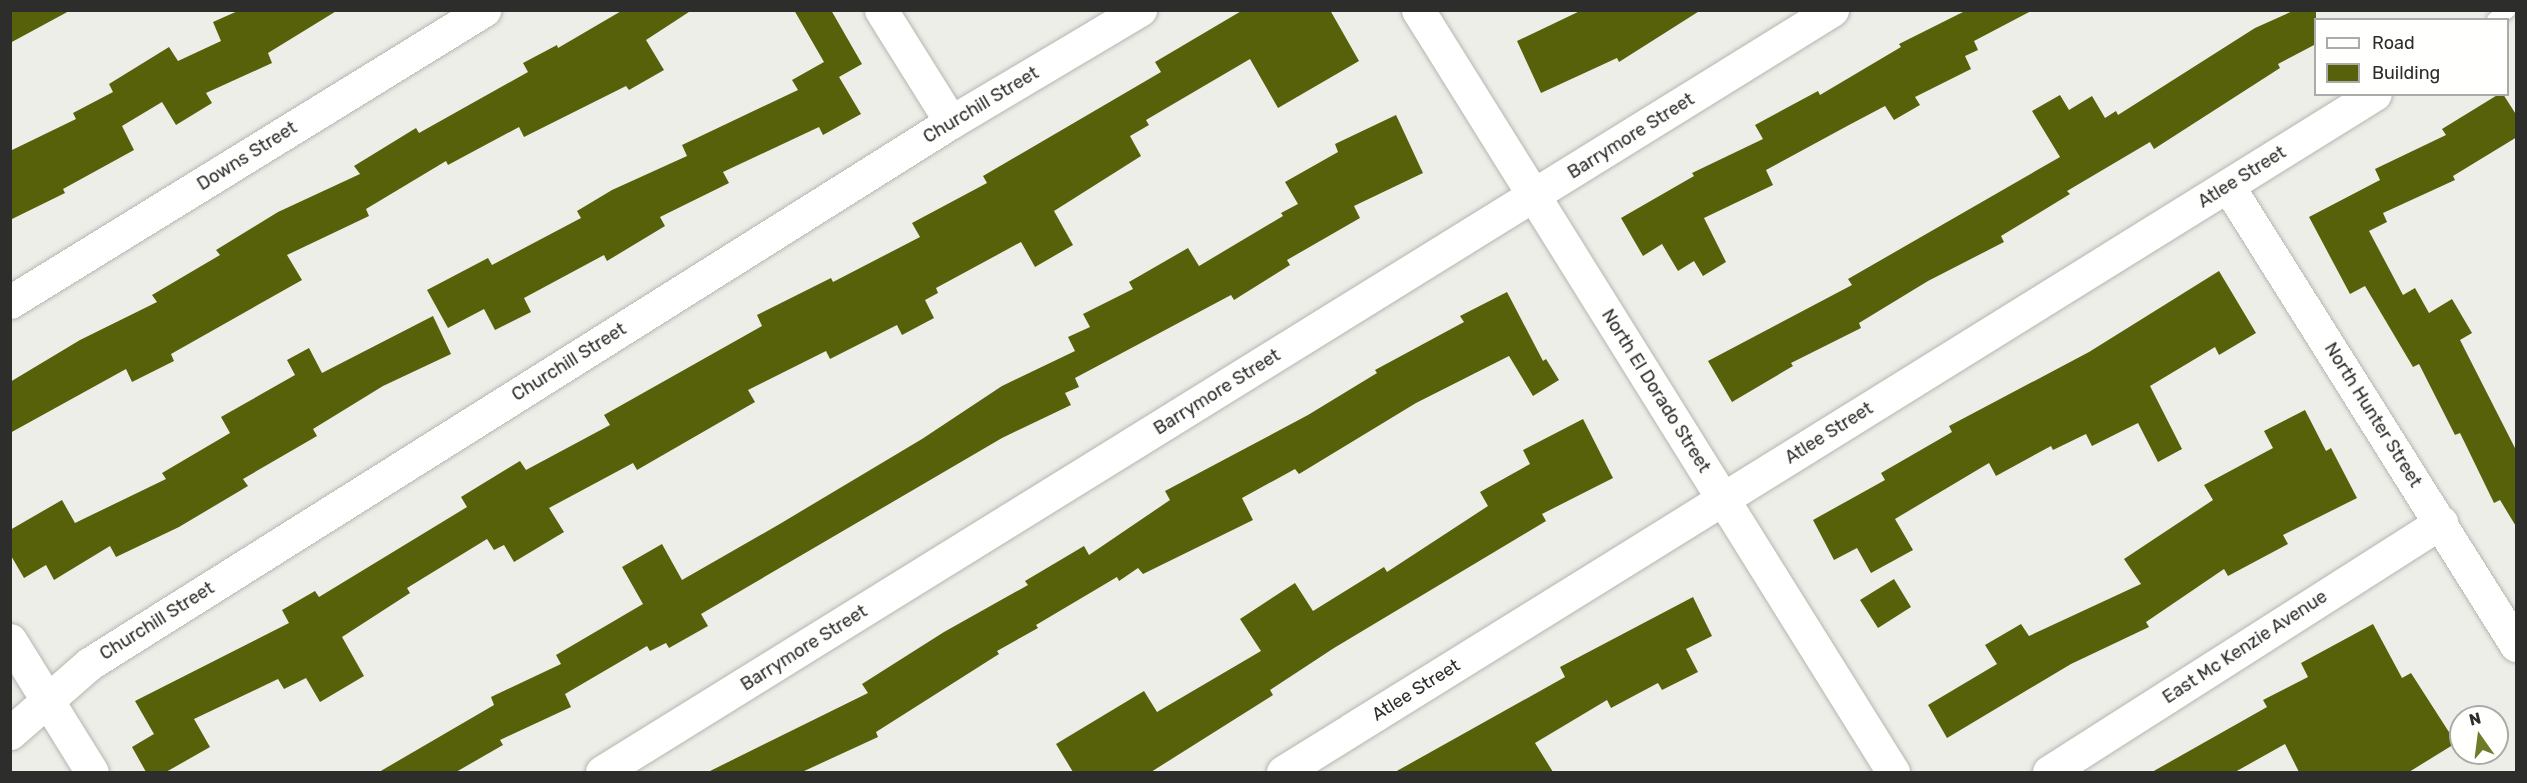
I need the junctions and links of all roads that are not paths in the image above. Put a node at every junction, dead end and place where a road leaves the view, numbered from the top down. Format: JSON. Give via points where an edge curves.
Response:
{"nodes":[{"id":1,"x":484,"y":10,"type":"edge"},
{"id":2,"x":881,"y":10,"type":"edge"},
{"id":3,"x":1418,"y":10,"type":"edge"},
{"id":4,"x":1832,"y":10,"type":"edge"},
{"id":5,"x":1138,"y":11,"type":"edge"},
{"id":6,"x":2372,"y":96,"type":"edge"},
{"id":7,"x":951,"y":122,"type":"junction"},
{"id":8,"x":2228,"y":186,"type":"junction"},
{"id":9,"x":1534,"y":196,"type":"junction"},
{"id":10,"x":10,"y":302,"type":"edge"},
{"id":11,"x":1722,"y":499,"type":"junction"},
{"id":12,"x":2441,"y":522,"type":"junction"},
{"id":13,"x":10,"y":640,"type":"edge"},
{"id":14,"x":2517,"y":645,"type":"edge"},
{"id":15,"x":48,"y":700,"type":"junction"},
{"id":16,"x":10,"y":733,"type":"edge"},
{"id":17,"x":92,"y":772,"type":"edge"},
{"id":18,"x":602,"y":772,"type":"edge"},
{"id":19,"x":1283,"y":772,"type":"edge"},
{"id":20,"x":1893,"y":772,"type":"edge"},
{"id":21,"x":2049,"y":772,"type":"edge"}],
"edges":[{"from":1,"to":10,"type":"street","name":"Downs Street"},
{"from":2,"to":7,"type":"street"},
{"from":3,"to":9,"type":"street","name":"North El Dorado Street"},
{"from":4,"to":9,"type":"street","name":"Barrymore Street"},
{"from":5,"to":7,"type":"street","name":"Churchill Street"},
{"from":6,"to":8,"type":"street","name":"Atlee Street"},
{"from":7,"to":15,"type":"street","name":"Churchill Street","via":[[99,657]]},
{"from":8,"to":11,"type":"street","name":"Atlee Street"},
{"from":8,"to":12,"type":"street","name":"North Hunter Street"},
{"from":9,"to":11,"type":"street","name":"North El Dorado Street"},
{"from":9,"to":18,"type":"street","name":"Barrymore Street"},
{"from":11,"to":19,"type":"street","name":"Atlee Street"},
{"from":11,"to":20,"type":"street","name":"North El Dorado Street"},
{"from":12,"to":14,"type":"street","name":"North Hunter Street"},
{"from":12,"to":21,"type":"street","name":"East Mc Kenzie Avenue"},
{"from":13,"to":15,"type":"street"},
{"from":15,"to":16,"type":"street","name":"Churchill Street"},
{"from":15,"to":17,"type":"street"}]}
